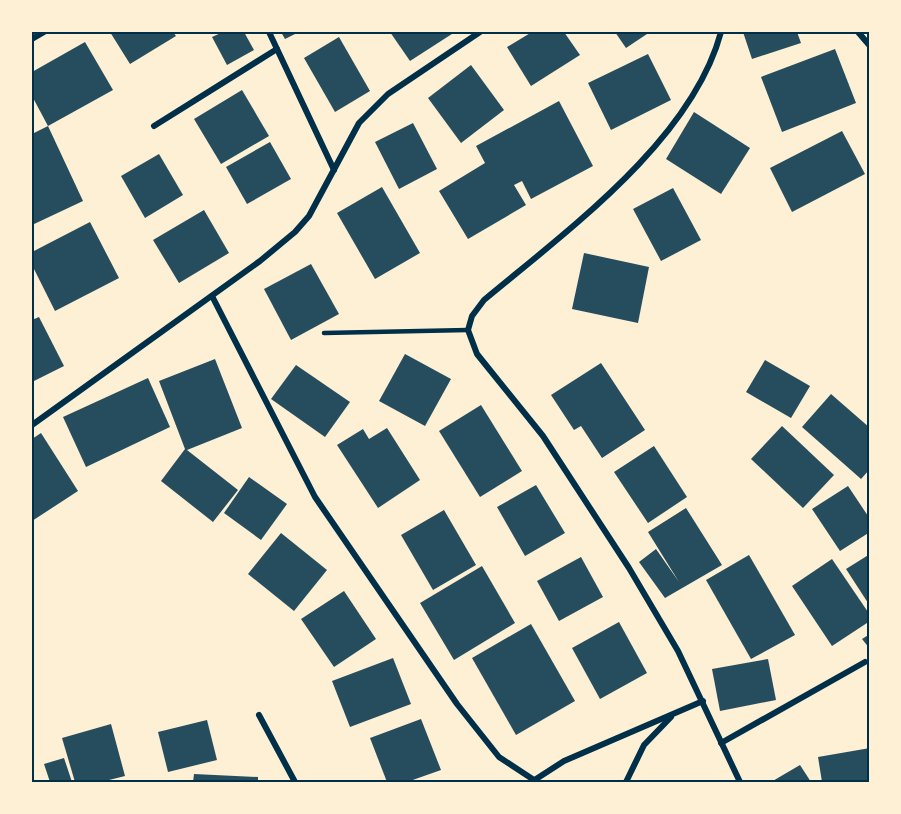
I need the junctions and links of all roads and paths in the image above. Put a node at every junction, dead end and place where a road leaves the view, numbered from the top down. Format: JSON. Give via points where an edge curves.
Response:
{"nodes":[{"id":1,"x":44,"y":32,"type":"edge"},
{"id":2,"x":269,"y":32,"type":"edge"},
{"id":3,"x":480,"y":32,"type":"edge"},
{"id":4,"x":721,"y":32,"type":"edge"},
{"id":5,"x":858,"y":32,"type":"edge"},
{"id":6,"x":32,"y":39,"type":"edge"},
{"id":7,"x":870,"y":46,"type":"edge"},
{"id":8,"x":277,"y":49,"type":"junction"},
{"id":9,"x":154,"y":126,"type":"dead end"},
{"id":10,"x":334,"y":170,"type":"junction"},
{"id":11,"x":212,"y":296,"type":"junction"},
{"id":12,"x":468,"y":330,"type":"junction"},
{"id":13,"x":324,"y":333,"type":"dead end"},
{"id":14,"x":32,"y":425,"type":"edge"},
{"id":15,"x":865,"y":662,"type":"dead end"},
{"id":16,"x":703,"y":701,"type":"junction"},
{"id":17,"x":674,"y":714,"type":"junction"},
{"id":18,"x":259,"y":716,"type":"dead end"},
{"id":19,"x":721,"y":742,"type":"junction"},
{"id":20,"x":533,"y":781,"type":"edge"},
{"id":21,"x":294,"y":783,"type":"edge"},
{"id":22,"x":626,"y":783,"type":"edge"},
{"id":23,"x":740,"y":783,"type":"edge"}],
"edges":[{"from":1,"to":6,"type":"street"},
{"from":2,"to":8,"type":"street"},
{"from":3,"to":10,"type":"street","via":[[388,94],[359,123]]},
{"from":4,"to":12,"type":"street","via":[[697,91],[649,152],[595,207],[484,300],[472,316]]},
{"from":5,"to":7,"type":"street"},
{"from":8,"to":9,"type":"street"},
{"from":8,"to":10,"type":"street"},
{"from":10,"to":11,"type":"street","via":[[322,196],[295,232]]},
{"from":11,"to":14,"type":"street"},
{"from":11,"to":20,"type":"street","via":[[315,497],[457,704],[498,757]]},
{"from":12,"to":13,"type":"lane"},
{"from":12,"to":16,"type":"street","via":[[477,354],[543,436],[629,568]]},
{"from":15,"to":19,"type":"street"},
{"from":16,"to":17,"type":"street"},
{"from":16,"to":19,"type":"street"},
{"from":17,"to":20,"type":"street","via":[[564,761]]},
{"from":17,"to":22,"type":"street","via":[[644,745]]},
{"from":18,"to":21,"type":"street"},
{"from":19,"to":23,"type":"street"}]}
